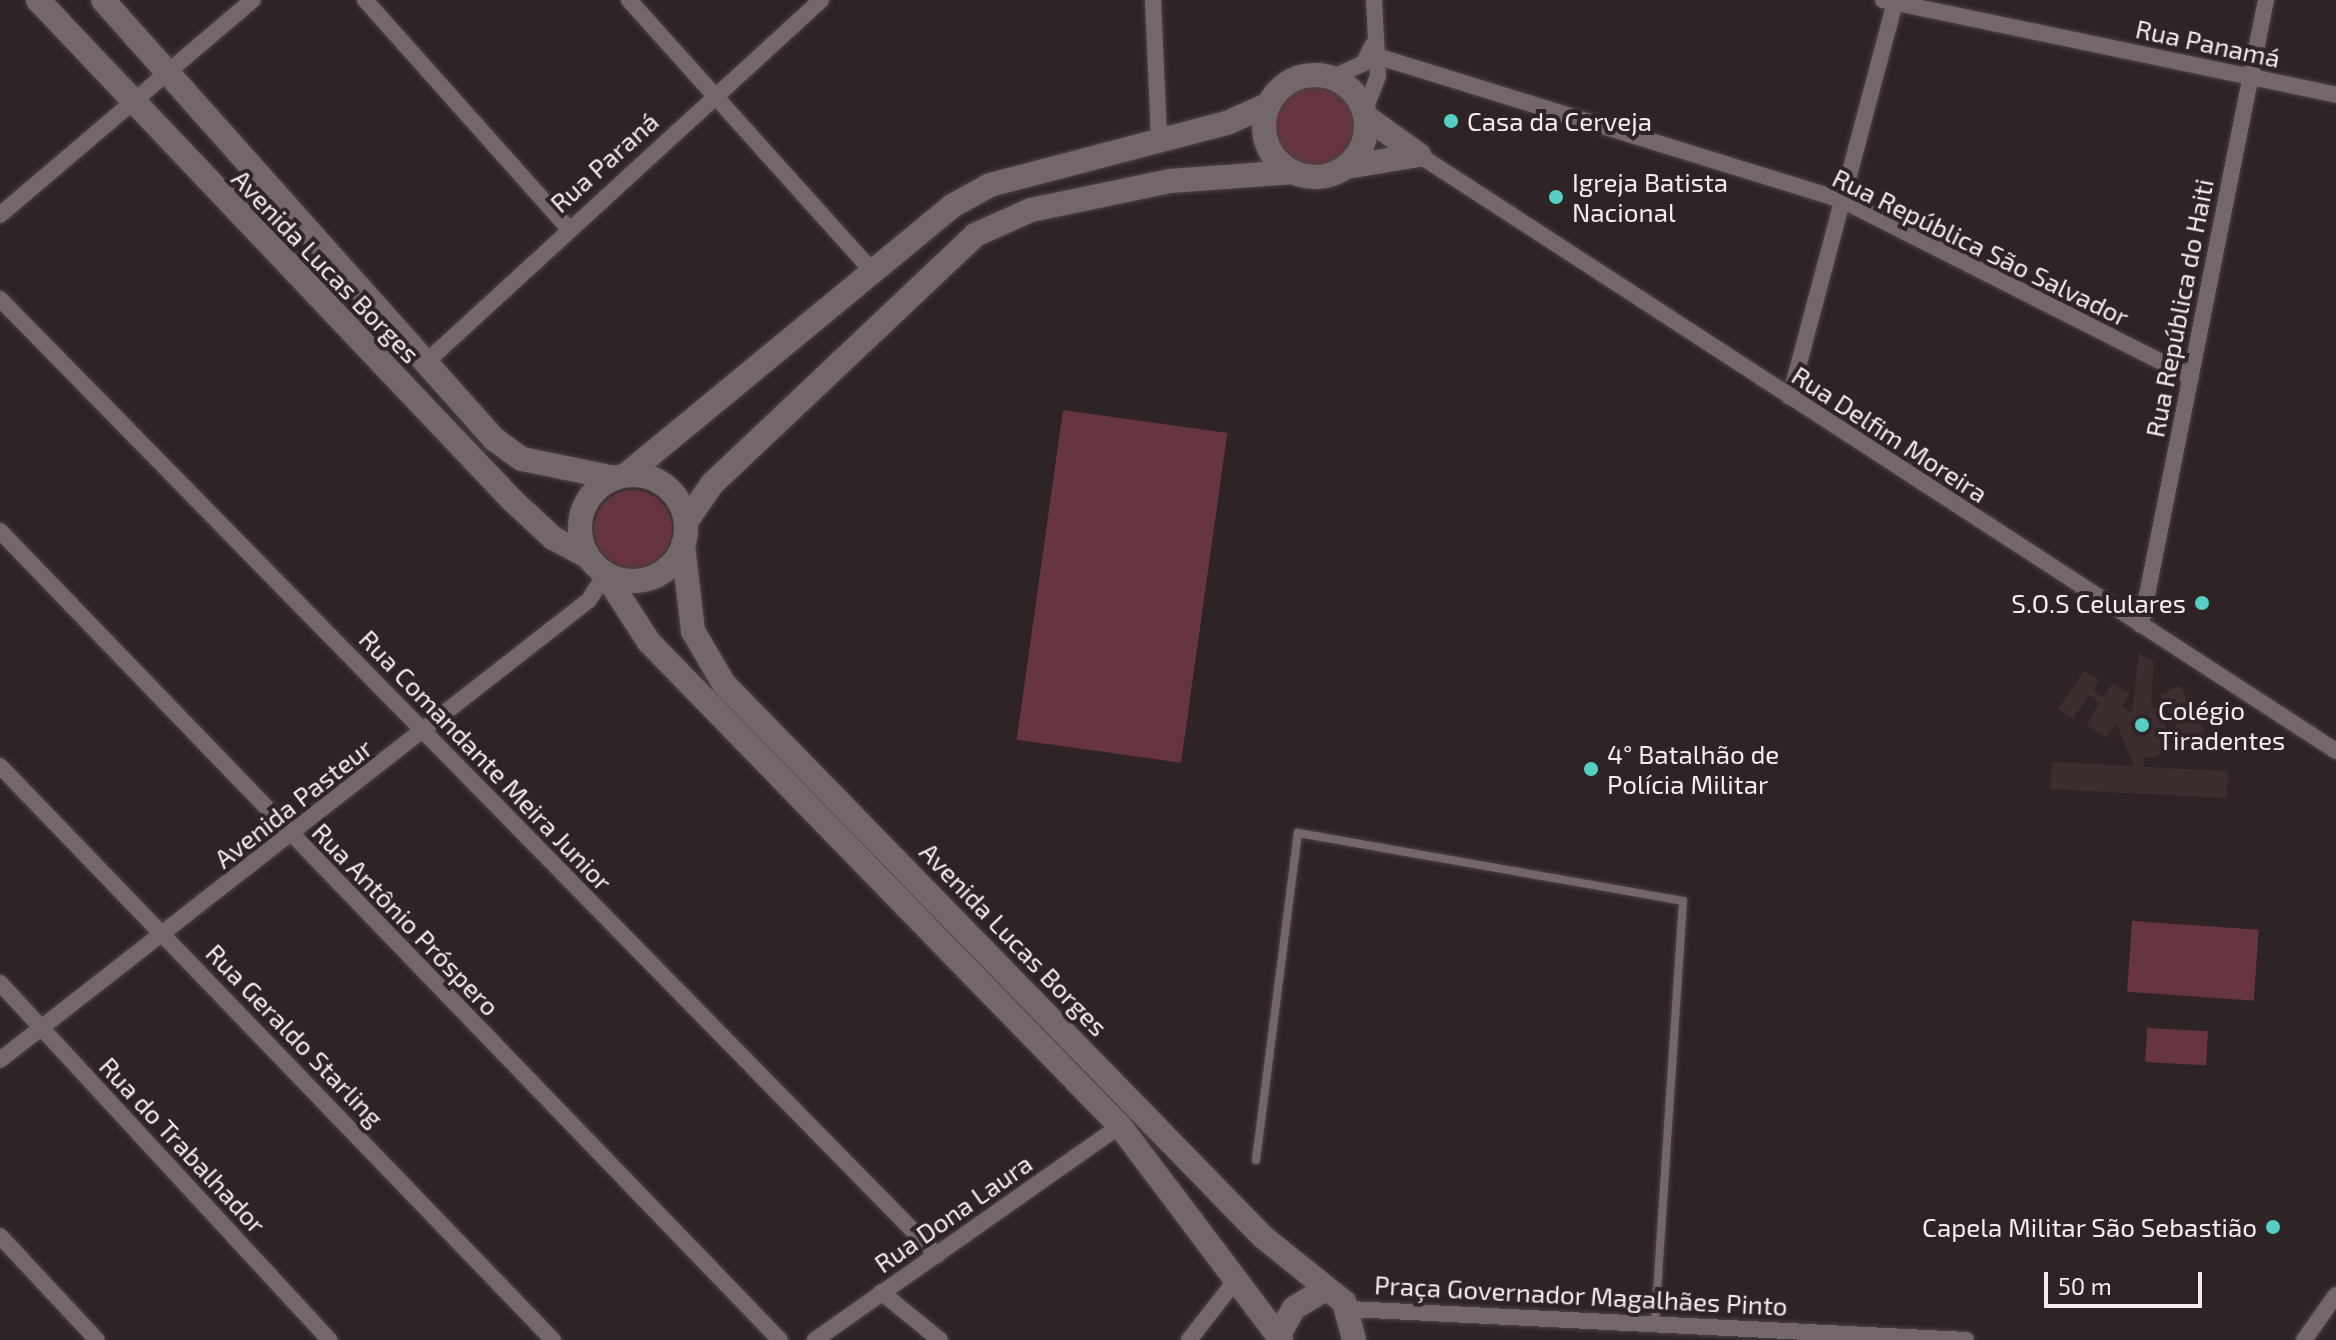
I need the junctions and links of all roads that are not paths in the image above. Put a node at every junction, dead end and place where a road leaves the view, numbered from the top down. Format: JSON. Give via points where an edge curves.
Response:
{"nodes":[{"id":1,"x":38,"y":0,"type":"edge"},
{"id":2,"x":103,"y":0,"type":"edge"},
{"id":3,"x":253,"y":0,"type":"edge"},
{"id":4,"x":365,"y":0,"type":"edge"},
{"id":5,"x":629,"y":0,"type":"edge"},
{"id":6,"x":821,"y":0,"type":"edge"},
{"id":7,"x":1153,"y":0,"type":"edge"},
{"id":8,"x":1374,"y":0,"type":"edge"},
{"id":9,"x":2266,"y":0,"type":"edge"},
{"id":10,"x":1891,"y":1,"type":"edge"},
{"id":11,"x":1374,"y":55,"type":"junction"},
{"id":12,"x":170,"y":74,"type":"junction"},
{"id":13,"x":2249,"y":76,"type":"junction"},
{"id":14,"x":1333,"y":77,"type":"junction"},
{"id":15,"x":2336,"y":95,"type":"edge"},
{"id":16,"x":714,"y":96,"type":"junction"},
{"id":17,"x":1267,"y":105,"type":"junction"},
{"id":18,"x":134,"y":107,"type":"junction"},
{"id":19,"x":1366,"y":114,"type":"junction"},
{"id":20,"x":1159,"y":140,"type":"junction"},
{"id":21,"x":1419,"y":155,"type":"junction"},
{"id":22,"x":1347,"y":167,"type":"junction"},
{"id":23,"x":1294,"y":172,"type":"junction"},
{"id":24,"x":1844,"y":201,"type":"junction"},
{"id":25,"x":0,"y":215,"type":"edge"},
{"id":26,"x":567,"y":227,"type":"junction"},
{"id":27,"x":873,"y":272,"type":"junction"},
{"id":28,"x":0,"y":299,"type":"edge"},
{"id":29,"x":423,"y":365,"type":"junction"},
{"id":30,"x":2191,"y":377,"type":"junction"},
{"id":31,"x":1790,"y":397,"type":"junction"},
{"id":32,"x":620,"y":476,"type":"junction"},
{"id":33,"x":0,"y":531,"type":"edge"},
{"id":34,"x":685,"y":534,"type":"junction"},
{"id":35,"x":587,"y":556,"type":"junction"},
{"id":36,"x":605,"y":574,"type":"junction"},
{"id":37,"x":2141,"y":625,"type":"junction"},
{"id":38,"x":424,"y":732,"type":"junction"},
{"id":39,"x":2336,"y":751,"type":"edge"},
{"id":40,"x":0,"y":766,"type":"edge"},
{"id":41,"x":292,"y":836,"type":"junction"},
{"id":42,"x":164,"y":933,"type":"junction"},
{"id":43,"x":0,"y":983,"type":"edge"},
{"id":44,"x":41,"y":1026,"type":"junction"},
{"id":45,"x":0,"y":1060,"type":"edge"},
{"id":46,"x":1120,"y":1126,"type":"junction"},
{"id":47,"x":1256,"y":1160,"type":"dead end"},
{"id":48,"x":0,"y":1236,"type":"edge"},
{"id":49,"x":937,"y":1255,"type":"junction"},
{"id":50,"x":1236,"y":1280,"type":"junction"},
{"id":51,"x":1322,"y":1291,"type":"junction"},
{"id":52,"x":881,"y":1292,"type":"junction"},
{"id":53,"x":2336,"y":1295,"type":"edge"},
{"id":54,"x":1350,"y":1309,"type":"junction"},
{"id":55,"x":1655,"y":1322,"type":"junction"},
{"id":56,"x":1685,"y":1332,"type":"edge"},
{"id":57,"x":1810,"y":1335,"type":"edge"},
{"id":58,"x":1841,"y":1336,"type":"edge"},
{"id":59,"x":1280,"y":1338,"type":"edge"},
{"id":60,"x":97,"y":1340,"type":"edge"},
{"id":61,"x":330,"y":1340,"type":"edge"},
{"id":62,"x":553,"y":1340,"type":"edge"},
{"id":63,"x":780,"y":1340,"type":"edge"},
{"id":64,"x":815,"y":1340,"type":"edge"},
{"id":65,"x":940,"y":1340,"type":"edge"},
{"id":66,"x":1189,"y":1340,"type":"edge"},
{"id":67,"x":1354,"y":1340,"type":"edge"},
{"id":68,"x":1966,"y":1340,"type":"edge"},
{"id":69,"x":2304,"y":1340,"type":"edge"}],
"edges":[{"from":1,"to":18,"type":"street","name":"Avenida Lucas Borges"},
{"from":2,"to":12,"type":"street","name":"Avenida Lucas Borges"},
{"from":3,"to":12,"type":"street"},
{"from":4,"to":26,"type":"street"},
{"from":5,"to":16,"type":"street"},
{"from":6,"to":16,"type":"street","name":"Rua Paraná"},
{"from":7,"to":20,"type":"street"},
{"from":8,"to":11,"type":"street"},
{"from":9,"to":13,"type":"street","name":"Rua República do Haiti"},
{"from":10,"to":13,"type":"street","name":"Rua Panamá"},
{"from":10,"to":24,"type":"street"},
{"from":11,"to":14,"type":"street"},
{"from":11,"to":19,"type":"street"},
{"from":11,"to":24,"type":"street","name":"Rua República São Salvador"},
{"from":12,"to":18,"type":"street"},
{"from":12,"to":29,"type":"street","name":"Avenida Lucas Borges"},
{"from":13,"to":15,"type":"street","name":"Rua Panamá"},
{"from":13,"to":30,"type":"street","name":"Rua República do Haiti"},
{"from":14,"to":17,"type":"street","via":[[1302,75]]},
{"from":14,"to":19,"type":"street"},
{"from":16,"to":26,"type":"street","name":"Rua Paraná"},
{"from":16,"to":27,"type":"street"},
{"from":17,"to":20,"type":"street"},
{"from":17,"to":23,"type":"street","via":[[1264,137]]},
{"from":18,"to":25,"type":"street"},
{"from":18,"to":35,"type":"street","name":"Avenida Lucas Borges","via":[[512,500],[553,538]]},
{"from":19,"to":21,"type":"street"},
{"from":19,"to":22,"type":"street","via":[[1363,145]]},
{"from":20,"to":27,"type":"street","via":[[990,185],[952,206]]},
{"from":21,"to":22,"type":"street"},
{"from":21,"to":31,"type":"street","name":"Rua Delfim Moreira"},
{"from":22,"to":23,"type":"street","via":[[1321,177]]},
{"from":23,"to":34,"type":"street","via":[[1170,181],[1031,210],[975,235],[712,484]]},
{"from":24,"to":30,"type":"street","name":"Rua República São Salvador"},
{"from":24,"to":31,"type":"street"},
{"from":26,"to":29,"type":"street","name":"Rua Paraná"},
{"from":27,"to":32,"type":"street"},
{"from":28,"to":38,"type":"street","name":"Rua Comandante Meira Junior"},
{"from":29,"to":32,"type":"street","name":"Avenida Lucas Borges","via":[[522,459]]},
{"from":30,"to":37,"type":"street","name":"Rua República do Haiti"},
{"from":31,"to":37,"type":"street","name":"Rua Delfim Moreira"},
{"from":32,"to":34,"type":"street","via":[[666,486]]},
{"from":32,"to":35,"type":"street","via":[[592,494],[580,519]]},
{"from":33,"to":41,"type":"street","name":"Rua Antônio Próspero"},
{"from":34,"to":36,"type":"street","via":[[661,574],[637,581]]},
{"from":34,"to":51,"type":"street","name":"Avenida Lucas Borges","via":[[693,631],[724,684]]},
{"from":35,"to":36,"type":"street"},
{"from":36,"to":38,"type":"street","name":"Avenida Pasteur","via":[[589,600]]},
{"from":36,"to":46,"type":"street","name":"Avenida Lucas Borges","via":[[649,642]]},
{"from":37,"to":39,"type":"street","name":"Rua Delfim Moreira"},
{"from":38,"to":41,"type":"street","name":"Avenida Pasteur"},
{"from":38,"to":49,"type":"street","name":"Rua Comandante Meira Junior"},
{"from":40,"to":42,"type":"street","name":"Rua Geraldo Starling"},
{"from":41,"to":42,"type":"street","name":"Avenida Pasteur"},
{"from":41,"to":63,"type":"street","name":"Rua Antônio Próspero"},
{"from":42,"to":44,"type":"street","name":"Avenida Pasteur"},
{"from":42,"to":62,"type":"street","name":"Rua Geraldo Starling"},
{"from":43,"to":44,"type":"street","name":"Rua do Trabalhador"},
{"from":44,"to":45,"type":"street","name":"Avenida Pasteur"},
{"from":44,"to":61,"type":"street","name":"Rua do Trabalhador"},
{"from":46,"to":49,"type":"street","name":"Rua Dona Laura"},
{"from":46,"to":50,"type":"street","name":"Avenida Lucas Borges"},
{"from":47,"to":55,"type":"lane","via":[[1298,833],[1683,901]]},
{"from":48,"to":60,"type":"street"},
{"from":49,"to":52,"type":"street","name":"Rua Dona Laura"},
{"from":50,"to":59,"type":"street","name":"Avenida Lucas Borges"},
{"from":50,"to":66,"type":"street"},
{"from":51,"to":54,"type":"street","name":"Avenida Lucas Borges"},
{"from":51,"to":59,"type":"street","via":[[1294,1308]]},
{"from":52,"to":64,"type":"street","name":"Rua Dona Laura"},
{"from":52,"to":65,"type":"street"},
{"from":53,"to":69,"type":"street"},
{"from":54,"to":55,"type":"street","name":"Praça Governador Magalhães Pinto"},
{"from":54,"to":67,"type":"street"},
{"from":55,"to":56,"type":"street","name":"Praça Governador Magalhães Pinto"},
{"from":56,"to":57,"type":"street","name":"Praça Governador Magalhães Pinto"},
{"from":57,"to":58,"type":"street","name":"Praça Governador Magalhães Pinto"},
{"from":58,"to":68,"type":"street","name":"Praça Governador Magalhães Pinto"}]}
